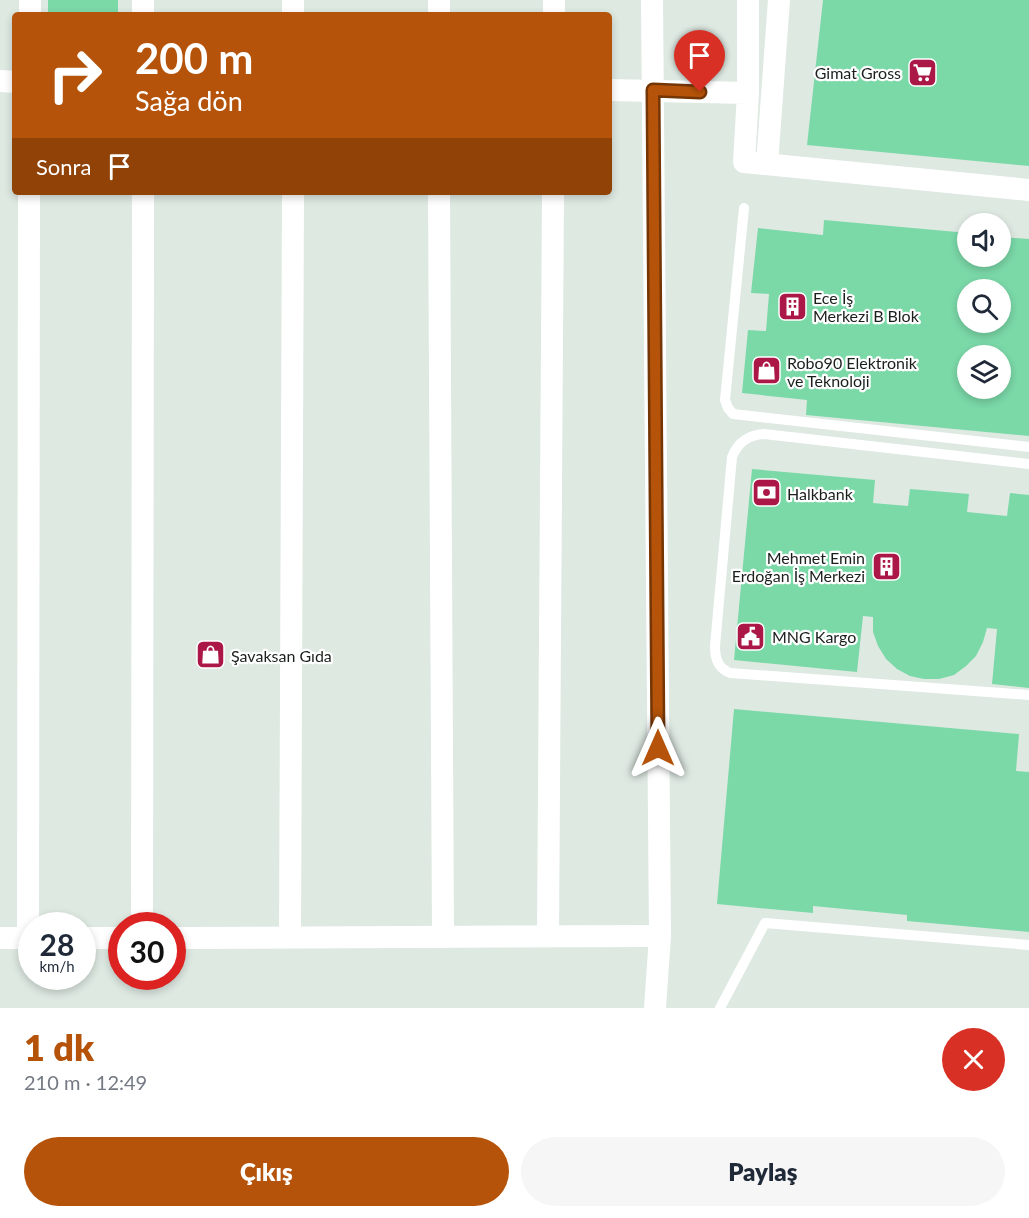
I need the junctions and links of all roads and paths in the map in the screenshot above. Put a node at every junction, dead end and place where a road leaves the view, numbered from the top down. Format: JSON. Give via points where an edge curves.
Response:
{"nodes":[{"id":1,"x":652,"y":0,"type":"edge"},
{"id":2,"x":748,"y":0,"type":"edge"},
{"id":3,"x":779,"y":0,"type":"edge"},
{"id":4,"x":612,"y":90,"type":"edge"},
{"id":5,"x":653,"y":90,"type":"junction"},
{"id":6,"x":748,"y":93,"type":"junction"},
{"id":7,"x":767,"y":164,"type":"junction"},
{"id":8,"x":1029,"y":190,"type":"edge"},
{"id":9,"x":29,"y":195,"type":"edge"},
{"id":10,"x":143,"y":195,"type":"edge"},
{"id":11,"x":292,"y":195,"type":"edge"},
{"id":12,"x":439,"y":195,"type":"edge"},
{"id":13,"x":553,"y":195,"type":"edge"},
{"id":14,"x":744,"y":208,"type":"dead end"},
{"id":15,"x":1029,"y":447,"type":"edge"},
{"id":16,"x":1029,"y":464,"type":"edge"},
{"id":17,"x":1029,"y":695,"type":"edge"},
{"id":18,"x":30,"y":912,"type":"edge"},
{"id":19,"x":142,"y":912,"type":"edge"},
{"id":20,"x":548,"y":936,"type":"junction"},
{"id":21,"x":660,"y":936,"type":"junction"},
{"id":22,"x":290,"y":937,"type":"junction"},
{"id":23,"x":443,"y":937,"type":"junction"},
{"id":24,"x":0,"y":938,"type":"edge"},
{"id":25,"x":18,"y":938,"type":"edge"},
{"id":26,"x":186,"y":938,"type":"edge"},
{"id":27,"x":1029,"y":945,"type":"edge"},
{"id":28,"x":655,"y":1008,"type":"edge"},
{"id":29,"x":720,"y":1008,"type":"edge"}],
"edges":[{"from":1,"to":5,"type":"street"},
{"from":2,"to":6,"type":"street"},
{"from":3,"to":7,"type":"street"},
{"from":4,"to":5,"type":"street"},
{"from":5,"to":6,"type":"street"},
{"from":5,"to":21,"type":"street"},
{"from":6,"to":7,"type":"street","via":[[744,162]]},
{"from":7,"to":8,"type":"street"},
{"from":9,"to":18,"type":"street"},
{"from":10,"to":19,"type":"street"},
{"from":11,"to":22,"type":"street"},
{"from":12,"to":23,"type":"street"},
{"from":13,"to":20,"type":"street"},
{"from":14,"to":15,"type":"lane","via":[[725,400],[733,414]]},
{"from":16,"to":17,"type":"lane","via":[[764,434],[744,439],[732,456],[715,654],[720,667],[730,673]]},
{"from":20,"to":21,"type":"street"},
{"from":20,"to":23,"type":"street"},
{"from":21,"to":28,"type":"street"},
{"from":22,"to":23,"type":"street"},
{"from":22,"to":26,"type":"street"},
{"from":24,"to":25,"type":"street"},
{"from":27,"to":29,"type":"lane","via":[[765,923]]}]}
